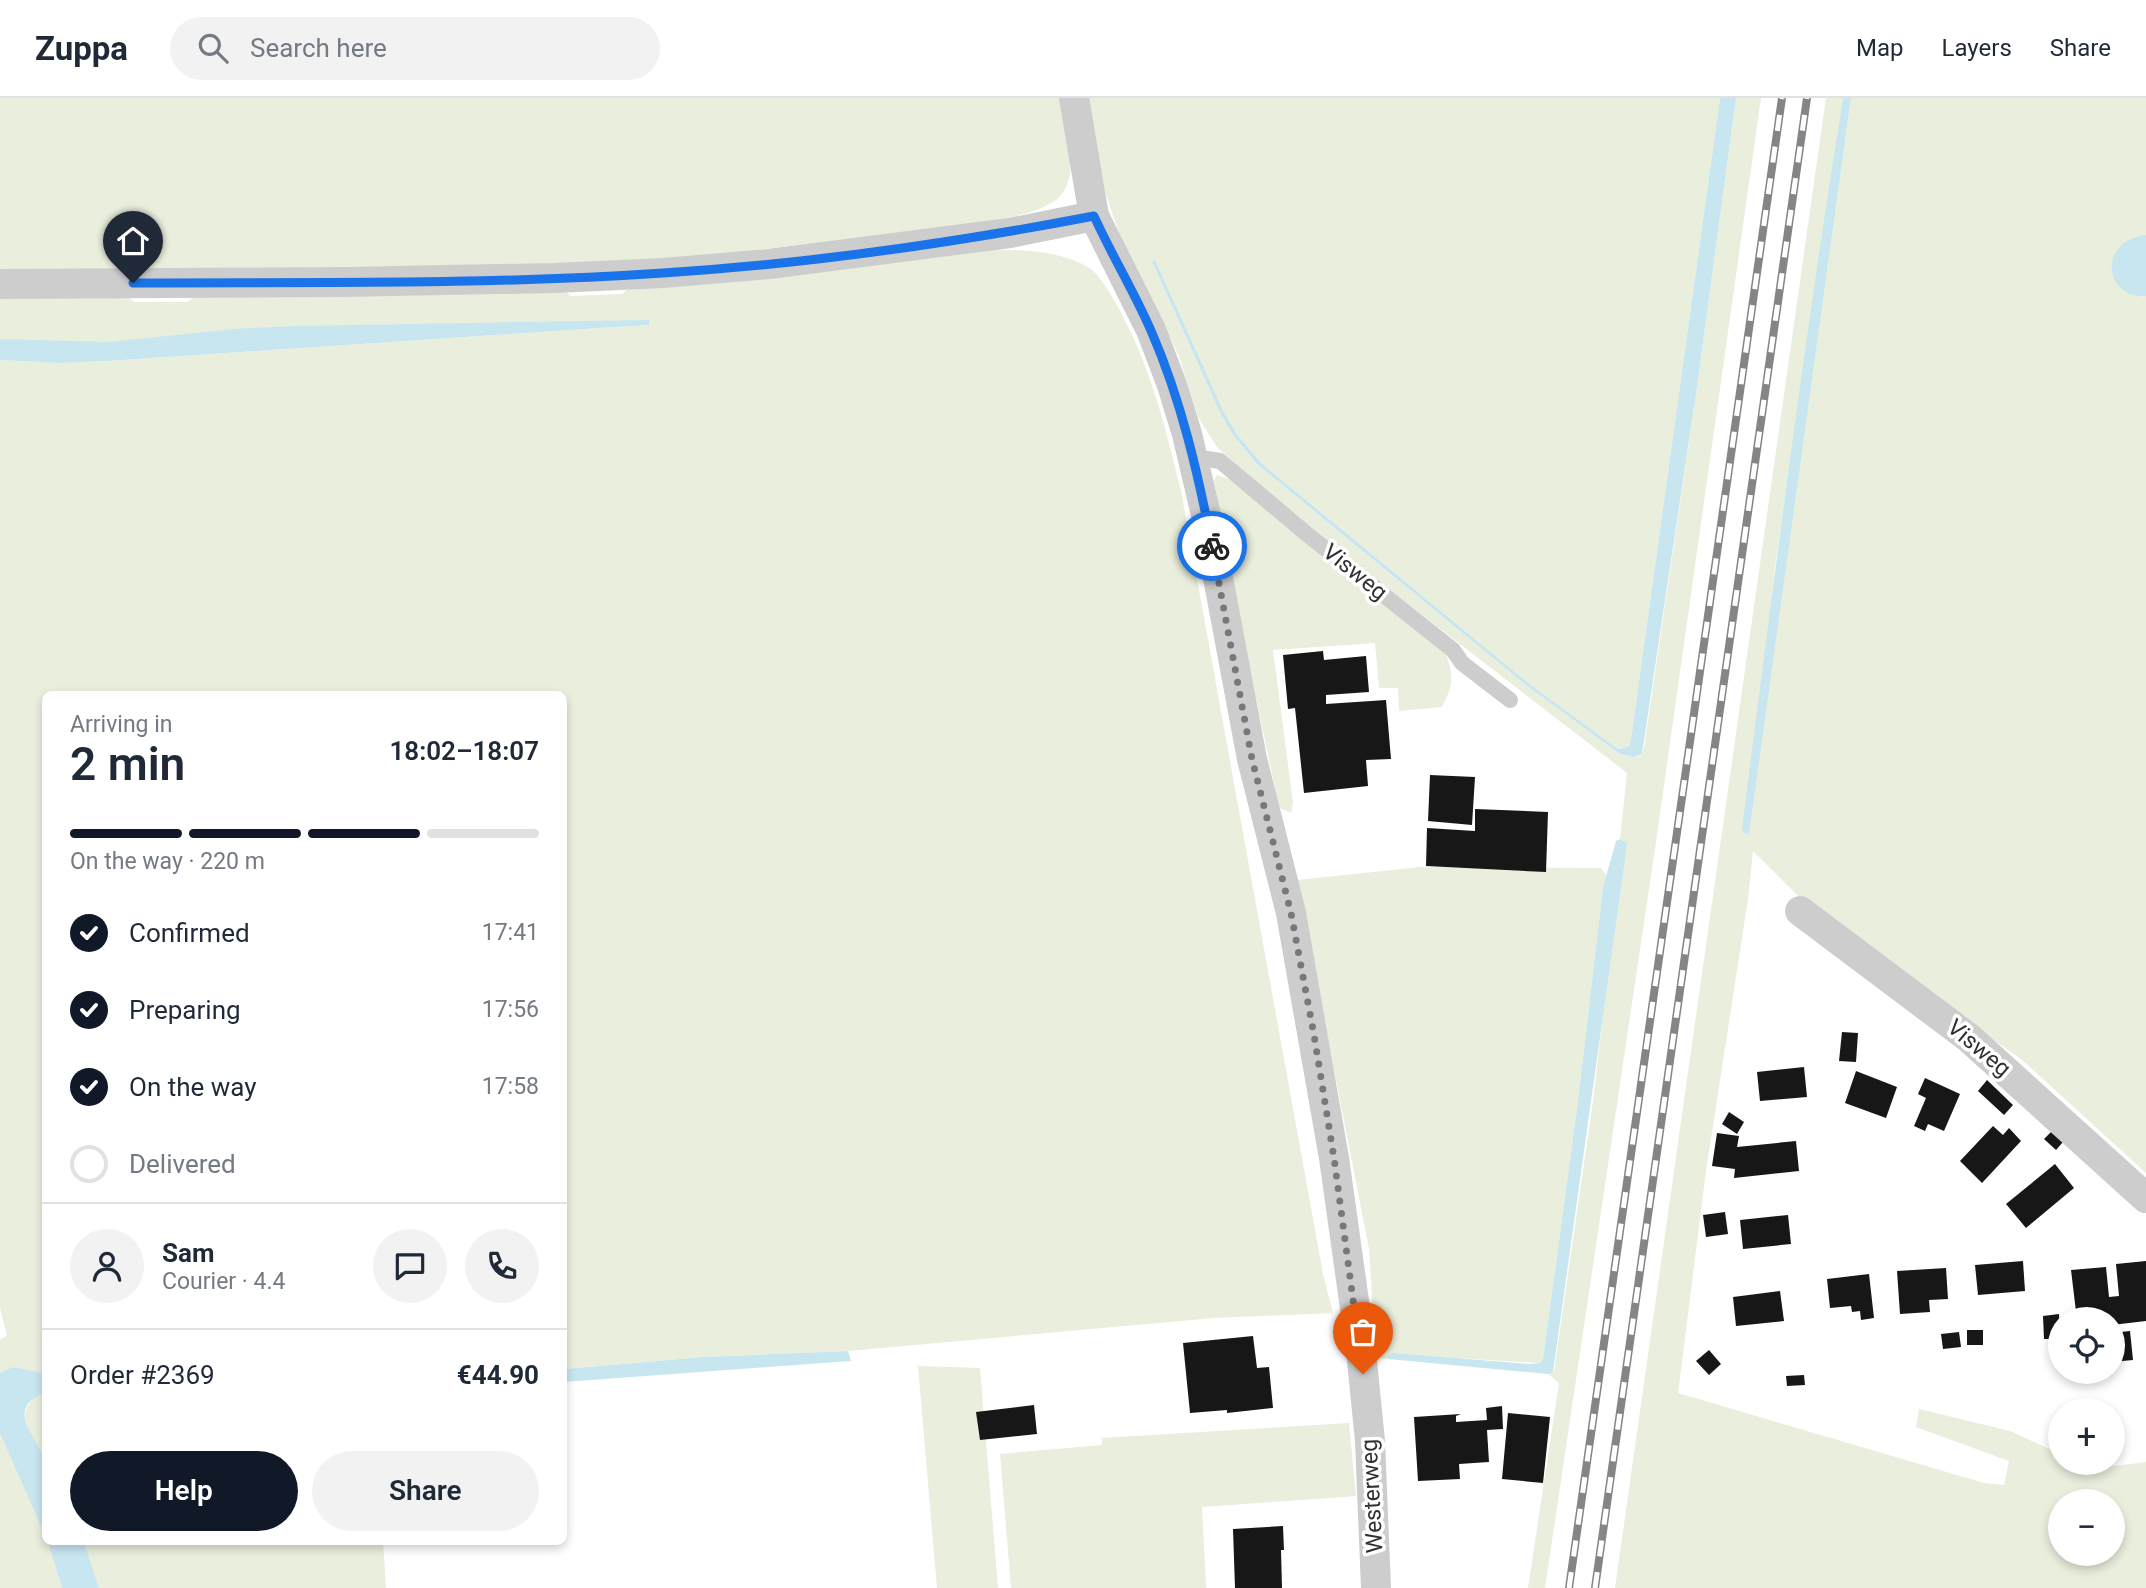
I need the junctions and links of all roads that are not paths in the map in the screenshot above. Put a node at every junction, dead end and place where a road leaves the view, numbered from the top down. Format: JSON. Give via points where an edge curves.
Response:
{"nodes":[{"id":1,"x":1074,"y":98,"type":"edge"},
{"id":2,"x":1094,"y":216,"type":"junction"},
{"id":3,"x":0,"y":284,"type":"edge"},
{"id":4,"x":1193,"y":462,"type":"junction"},
{"id":5,"x":1510,"y":700,"type":"dead end"},
{"id":6,"x":1800,"y":911,"type":"dead end"},
{"id":7,"x":2146,"y":1199,"type":"edge"},
{"id":8,"x":1376,"y":1588,"type":"edge"}],
"edges":[{"from":1,"to":2,"type":"street","name":"Westerweg"},
{"from":2,"to":3,"type":"street","via":[[985,236],[663,273],[355,282]]},
{"from":2,"to":4,"type":"street","name":"Westerweg","via":[[1151,331],[1172,385]]},
{"from":4,"to":5,"type":"lane","name":"Visweg","via":[[1220,461]]},
{"from":4,"to":8,"type":"street","name":"Westerweg","via":[[1252,759],[1291,913],[1334,1158],[1363,1364]]},
{"from":6,"to":7,"type":"street","name":"Visweg","via":[[1969,1038]]}]}
